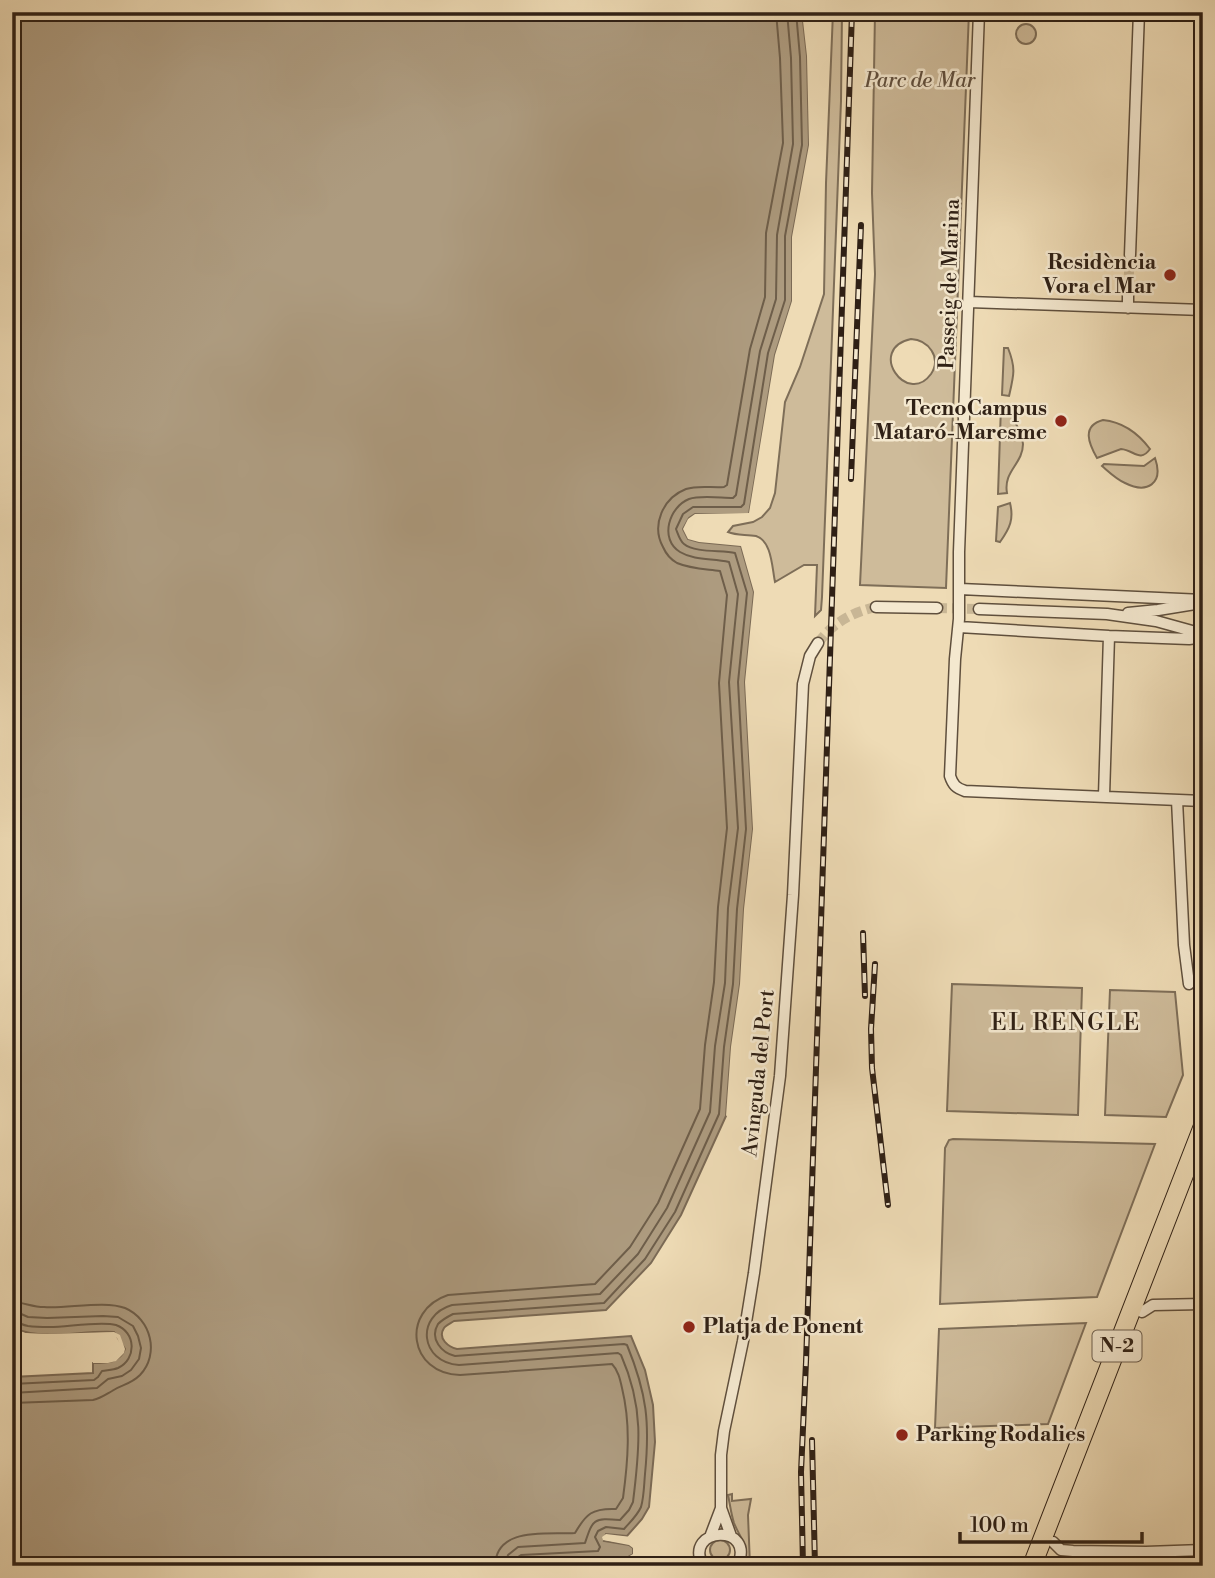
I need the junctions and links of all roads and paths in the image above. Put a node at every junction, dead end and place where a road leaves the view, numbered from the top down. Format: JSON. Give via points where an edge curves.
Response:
{"nodes":[{"id":1,"x":979,"y":12,"type":"edge"},
{"id":2,"x":1139,"y":12,"type":"edge"},
{"id":3,"x":1130,"y":255,"type":"tunnel mouth"},
{"id":4,"x":1128,"y":290,"type":"tunnel mouth"},
{"id":5,"x":969,"y":302,"type":"junction"},
{"id":6,"x":1128,"y":308,"type":"junction"},
{"id":7,"x":1203,"y":310,"type":"edge"},
{"id":8,"x":960,"y":589,"type":"junction"},
{"id":9,"x":1203,"y":601,"type":"edge"},
{"id":10,"x":876,"y":607,"type":"tunnel mouth"},
{"id":11,"x":937,"y":608,"type":"tunnel mouth"},
{"id":12,"x":979,"y":609,"type":"tunnel mouth"},
{"id":13,"x":1107,"y":614,"type":"junction"},
{"id":14,"x":959,"y":627,"type":"junction"},
{"id":15,"x":1109,"y":636,"type":"junction"},
{"id":16,"x":1203,"y":636,"type":"edge"},
{"id":17,"x":818,"y":643,"type":"tunnel mouth"},
{"id":18,"x":1104,"y":796,"type":"junction"},
{"id":19,"x":1177,"y":800,"type":"junction"},
{"id":20,"x":1203,"y":801,"type":"edge"},
{"id":21,"x":1189,"y":984,"type":"dead end"},
{"id":22,"x":1203,"y":1126,"type":"edge"},
{"id":23,"x":1203,"y":1156,"type":"edge"},
{"id":24,"x":1203,"y":1304,"type":"edge"},
{"id":25,"x":1142,"y":1312,"type":"junction"},
{"id":26,"x":721,"y":1508,"type":"junction"},
{"id":27,"x":731,"y":1536,"type":"junction"},
{"id":28,"x":709,"y":1537,"type":"junction"},
{"id":29,"x":1053,"y":1542,"type":"junction"},
{"id":30,"x":1203,"y":1550,"type":"edge"},
{"id":31,"x":1146,"y":1552,"type":"junction"},
{"id":32,"x":738,"y":1565,"type":"edge"},
{"id":33,"x":703,"y":1566,"type":"edge"},
{"id":34,"x":1032,"y":1566,"type":"edge"},
{"id":35,"x":1044,"y":1566,"type":"edge"},
{"id":36,"x":1147,"y":1566,"type":"edge"}],
"edges":[{"from":1,"to":5,"type":"street","name":"Passeig de Marina"},
{"from":2,"to":3,"type":"street"},
{"from":4,"to":6,"type":"street"},
{"from":5,"to":6,"type":"street"},
{"from":5,"to":8,"type":"street","name":"Passeig de Marina"},
{"from":6,"to":7,"type":"street"},
{"from":8,"to":9,"type":"street"},
{"from":8,"to":14,"type":"street","name":"Passeig de Marina"},
{"from":9,"to":13,"type":"street"},
{"from":10,"to":11,"type":"street"},
{"from":12,"to":13,"type":"street"},
{"from":13,"to":16,"type":"street","via":[[1156,621]]},
{"from":14,"to":15,"type":"street"},
{"from":14,"to":18,"type":"street","name":"Passeig de Marina","via":[[950,766],[953,784],[965,791]]},
{"from":15,"to":16,"type":"street"},
{"from":15,"to":18,"type":"street"},
{"from":17,"to":26,"type":"street","name":"Avinguda del Port","via":[[803,684],[780,1076],[754,1273],[724,1431]]},
{"from":18,"to":19,"type":"street"},
{"from":19,"to":20,"type":"street"},
{"from":19,"to":21,"type":"street"},
{"from":22,"to":34,"type":"main road","number":"N-2"},
{"from":23,"to":25,"type":"main road","number":"N-2"},
{"from":24,"to":25,"type":"street","via":[[1153,1305]]},
{"from":25,"to":29,"type":"main road","number":"N-2"},
{"from":26,"to":27,"type":"street","name":"Avinguda del Port"},
{"from":26,"to":28,"type":"street","name":"Avinguda del Port"},
{"from":27,"to":28,"type":"street"},
{"from":27,"to":32,"type":"street","name":"Avinguda del Port","via":[[739,1546]]},
{"from":28,"to":33,"type":"street","name":"Avinguda del Port","via":[[699,1555]]},
{"from":29,"to":31,"type":"street","via":[[1061,1550]]},
{"from":29,"to":35,"type":"main road","number":"N-2"},
{"from":30,"to":31,"type":"street"},
{"from":31,"to":36,"type":"street"}]}
